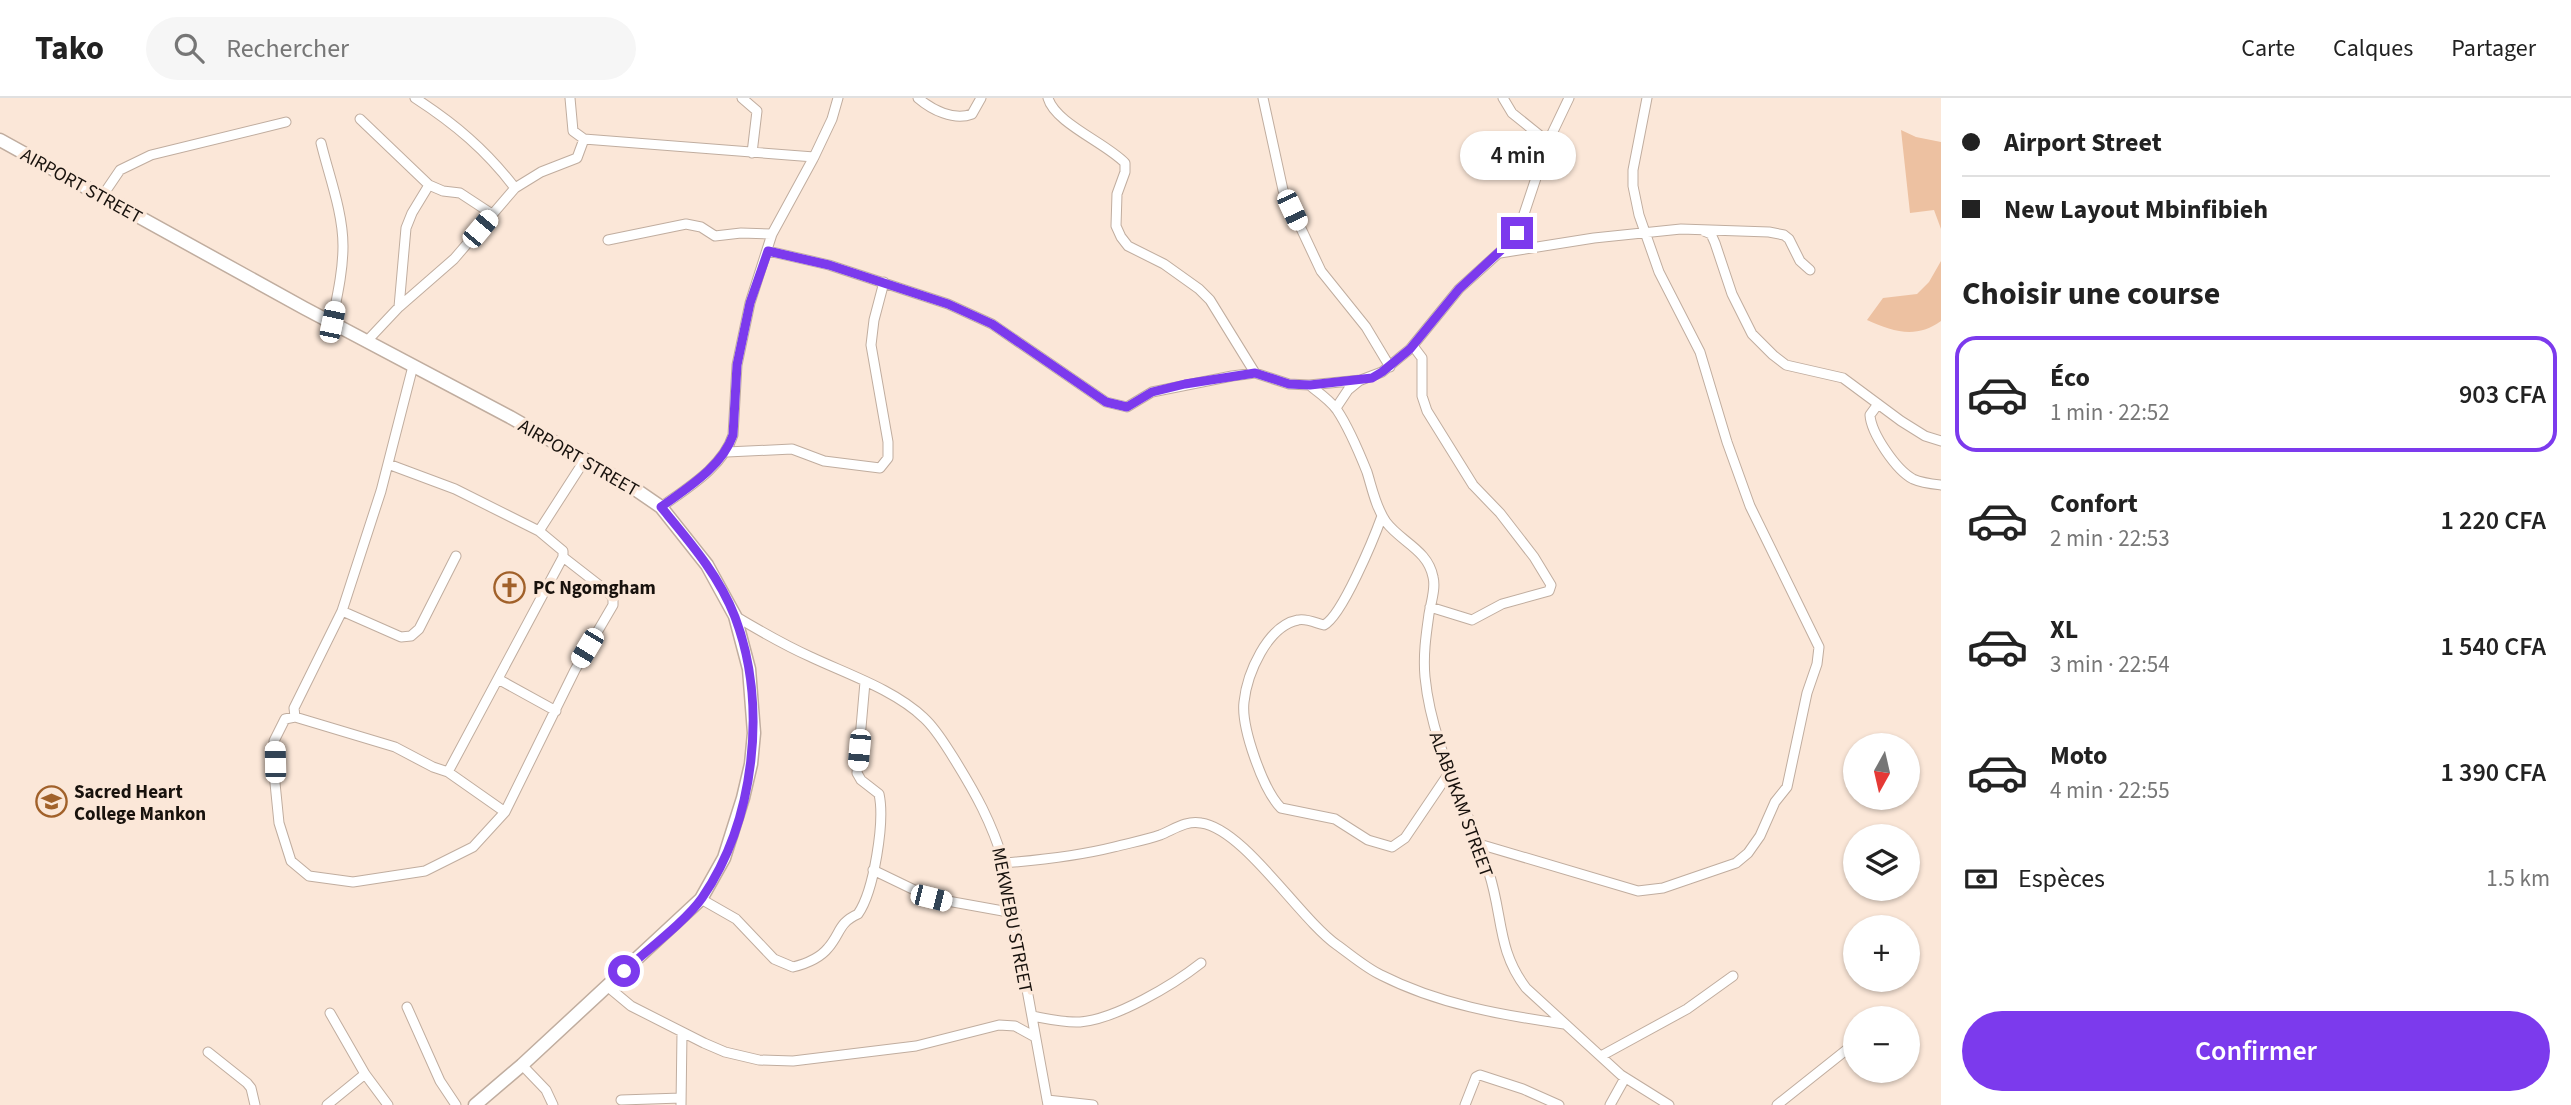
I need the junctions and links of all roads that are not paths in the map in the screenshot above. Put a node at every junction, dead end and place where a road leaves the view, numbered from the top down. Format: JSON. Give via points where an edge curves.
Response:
{"nodes":[{"id":1,"x":417,"y":98,"type":"edge"},
{"id":2,"x":569,"y":98,"type":"edge"},
{"id":3,"x":742,"y":98,"type":"edge"},
{"id":4,"x":838,"y":98,"type":"edge"},
{"id":5,"x":918,"y":98,"type":"edge"},
{"id":6,"x":981,"y":98,"type":"edge"},
{"id":7,"x":1048,"y":98,"type":"edge"},
{"id":8,"x":1263,"y":98,"type":"edge"},
{"id":9,"x":1503,"y":98,"type":"edge"},
{"id":10,"x":1569,"y":98,"type":"edge"},
{"id":11,"x":1647,"y":98,"type":"edge"},
{"id":12,"x":360,"y":118,"type":"dead end"},
{"id":13,"x":286,"y":122,"type":"dead end"},
{"id":14,"x":584,"y":139,"type":"junction"},
{"id":15,"x":0,"y":140,"type":"edge"},
{"id":16,"x":1548,"y":142,"type":"junction"},
{"id":17,"x":321,"y":144,"type":"dead end"},
{"id":18,"x":752,"y":153,"type":"junction"},
{"id":19,"x":814,"y":157,"type":"junction"},
{"id":20,"x":429,"y":185,"type":"junction"},
{"id":21,"x":514,"y":188,"type":"junction"},
{"id":22,"x":103,"y":195,"type":"junction"},
{"id":23,"x":492,"y":214,"type":"junction"},
{"id":24,"x":1704,"y":231,"type":"junction"},
{"id":25,"x":1647,"y":233,"type":"junction"},
{"id":26,"x":772,"y":234,"type":"junction"},
{"id":27,"x":608,"y":240,"type":"dead end"},
{"id":28,"x":768,"y":251,"type":"junction"},
{"id":29,"x":1498,"y":253,"type":"junction"},
{"id":30,"x":1810,"y":270,"type":"dead end"},
{"id":31,"x":884,"y":282,"type":"junction"},
{"id":32,"x":399,"y":307,"type":"junction"},
{"id":33,"x":332,"y":322,"type":"junction"},
{"id":34,"x":367,"y":341,"type":"junction"},
{"id":35,"x":1413,"y":346,"type":"junction"},
{"id":36,"x":413,"y":366,"type":"junction"},
{"id":37,"x":1390,"y":367,"type":"junction"},
{"id":38,"x":1255,"y":373,"type":"junction"},
{"id":39,"x":1361,"y":380,"type":"junction"},
{"id":40,"x":1310,"y":385,"type":"junction"},
{"id":41,"x":1878,"y":404,"type":"junction"},
{"id":42,"x":1336,"y":408,"type":"junction"},
{"id":43,"x":1941,"y":441,"type":"edge"},
{"id":44,"x":727,"y":452,"type":"junction"},
{"id":45,"x":586,"y":458,"type":"junction"},
{"id":46,"x":388,"y":464,"type":"junction"},
{"id":47,"x":1941,"y":485,"type":"edge"},
{"id":48,"x":661,"y":507,"type":"junction"},
{"id":49,"x":1382,"y":516,"type":"junction"},
{"id":50,"x":539,"y":531,"type":"junction"},
{"id":51,"x":456,"y":556,"type":"dead end"},
{"id":52,"x":563,"y":557,"type":"junction"},
{"id":53,"x":1430,"y":607,"type":"junction"},
{"id":54,"x":342,"y":611,"type":"junction"},
{"id":55,"x":735,"y":616,"type":"junction"},
{"id":56,"x":498,"y":679,"type":"junction"},
{"id":57,"x":865,"y":682,"type":"junction"},
{"id":58,"x":556,"y":711,"type":"junction"},
{"id":59,"x":295,"y":717,"type":"junction"},
{"id":60,"x":448,"y":772,"type":"junction"},
{"id":61,"x":1449,"y":773,"type":"junction"},
{"id":62,"x":505,"y":811,"type":"junction"},
{"id":63,"x":1479,"y":844,"type":"junction"},
{"id":64,"x":1004,"y":863,"type":"junction"},
{"id":65,"x":873,"y":870,"type":"junction"},
{"id":66,"x":701,"y":900,"type":"junction"},
{"id":67,"x":1014,"y":913,"type":"junction"},
{"id":68,"x":1201,"y":963,"type":"dead end"},
{"id":69,"x":1732,"y":976,"type":"dead end"},
{"id":70,"x":607,"y":986,"type":"junction"},
{"id":71,"x":407,"y":1007,"type":"dead end"},
{"id":72,"x":330,"y":1013,"type":"dead end"},
{"id":73,"x":1032,"y":1016,"type":"junction"},
{"id":74,"x":1564,"y":1024,"type":"junction"},
{"id":75,"x":682,"y":1032,"type":"junction"},
{"id":76,"x":1035,"y":1037,"type":"junction"},
{"id":77,"x":208,"y":1052,"type":"dead end"},
{"id":78,"x":1843,"y":1053,"type":"edge"},
{"id":79,"x":1601,"y":1056,"type":"junction"},
{"id":80,"x":522,"y":1065,"type":"junction"},
{"id":81,"x":365,"y":1074,"type":"junction"},
{"id":82,"x":1625,"y":1079,"type":"junction"},
{"id":83,"x":621,"y":1100,"type":"dead end"},
{"id":84,"x":681,"y":1102,"type":"edge"},
{"id":85,"x":1048,"y":1102,"type":"edge"},
{"id":86,"x":255,"y":1105,"type":"edge"},
{"id":87,"x":327,"y":1105,"type":"edge"},
{"id":88,"x":388,"y":1105,"type":"edge"},
{"id":89,"x":456,"y":1105,"type":"edge"},
{"id":90,"x":475,"y":1105,"type":"edge"},
{"id":91,"x":553,"y":1105,"type":"edge"},
{"id":92,"x":1093,"y":1105,"type":"edge"},
{"id":93,"x":1465,"y":1105,"type":"edge"},
{"id":94,"x":1559,"y":1105,"type":"edge"},
{"id":95,"x":1610,"y":1105,"type":"edge"},
{"id":96,"x":1669,"y":1105,"type":"edge"},
{"id":97,"x":1777,"y":1105,"type":"edge"}],
"edges":[{"from":1,"to":21,"type":"street","via":[[473,140]]},
{"from":2,"to":14,"type":"street","via":[[573,131]]},
{"from":3,"to":18,"type":"street","via":[[757,111]]},
{"from":4,"to":19,"type":"street"},
{"from":5,"to":6,"type":"street","via":[[957,116],[972,114]]},
{"from":7,"to":38,"type":"street","via":[[1056,114],[1125,163],[1117,194],[1116,226],[1121,237],[1210,300]]},
{"from":8,"to":37,"type":"street","via":[[1283,190],[1321,271],[1366,327]]},
{"from":9,"to":16,"type":"street","via":[[1512,113]]},
{"from":10,"to":16,"type":"street"},
{"from":11,"to":25,"type":"street","via":[[1633,170],[1639,215]]},
{"from":12,"to":20,"type":"street"},
{"from":13,"to":22,"type":"street","via":[[151,155],[120,170]]},
{"from":14,"to":18,"type":"street"},
{"from":14,"to":21,"type":"street","via":[[577,158]]},
{"from":15,"to":22,"type":"highway","name":"AIRPORT STREET"},
{"from":16,"to":29,"type":"street","via":[[1517,233]]},
{"from":17,"to":33,"type":"street","via":[[343,244]]},
{"from":18,"to":19,"type":"street"},
{"from":19,"to":26,"type":"street"},
{"from":20,"to":23,"type":"street","via":[[460,193]]},
{"from":20,"to":32,"type":"street","via":[[406,228]]},
{"from":21,"to":23,"type":"street"},
{"from":22,"to":33,"type":"highway","name":"AIRPORT STREET"},
{"from":23,"to":32,"type":"street","via":[[454,259]]},
{"from":24,"to":25,"type":"street"},
{"from":24,"to":30,"type":"street","via":[[1784,235]]},
{"from":24,"to":41,"type":"street","via":[[1711,234],[1752,334],[1773,355],[1786,365],[1843,378]]},
{"from":25,"to":29,"type":"street"},
{"from":25,"to":63,"type":"street","via":[[1660,272],[1700,352],[1751,506],[1819,643],[1790,778],[1760,836],[1737,863],[1663,888],[1638,891]]},
{"from":26,"to":27,"type":"street","via":[[715,236],[686,224]]},
{"from":26,"to":28,"type":"street"},
{"from":28,"to":31,"type":"street"},
{"from":28,"to":44,"type":"street","via":[[750,303],[737,365],[733,435]]},
{"from":29,"to":35,"type":"street","via":[[1459,289]]},
{"from":31,"to":38,"type":"street","via":[[992,324],[1117,405],[1127,407],[1152,392],[1185,384]]},
{"from":31,"to":44,"type":"street","via":[[872,345],[888,442],[884,465],[852,466],[792,449]]},
{"from":32,"to":34,"type":"street"},
{"from":33,"to":34,"type":"highway","name":"AIRPORT STREET"},
{"from":34,"to":36,"type":"highway","name":"AIRPORT STREET"},
{"from":35,"to":37,"type":"street"},
{"from":35,"to":53,"type":"street","via":[[1422,358],[1427,411],[1473,485],[1500,513],[1551,585],[1549,591],[1502,604],[1472,620]]},
{"from":36,"to":45,"type":"highway","name":"AIRPORT STREET"},
{"from":36,"to":46,"type":"street"},
{"from":37,"to":39,"type":"street"},
{"from":38,"to":40,"type":"street"},
{"from":39,"to":40,"type":"street"},
{"from":39,"to":42,"type":"street"},
{"from":40,"to":42,"type":"street","name":"ALABUKAM STREET"},
{"from":41,"to":43,"type":"street","via":[[1913,429]]},
{"from":41,"to":47,"type":"street","via":[[1870,415],[1871,428],[1893,461],[1912,478]]},
{"from":42,"to":49,"type":"street","name":"ALABUKAM STREET","via":[[1366,469]]},
{"from":44,"to":48,"type":"street"},
{"from":45,"to":48,"type":"highway","name":"AIRPORT STREET"},
{"from":45,"to":50,"type":"street"},
{"from":46,"to":50,"type":"street","via":[[455,489]]},
{"from":46,"to":54,"type":"street"},
{"from":48,"to":55,"type":"highway","name":"AIRPORT STREET","via":[[708,565]]},
{"from":49,"to":53,"type":"street","name":"ALABUKAM STREET","via":[[1426,560],[1434,579]]},
{"from":49,"to":61,"type":"street","via":[[1347,596],[1330,621],[1324,625],[1302,619],[1285,625],[1252,666],[1244,704],[1253,755],[1281,808],[1335,819],[1368,840],[1392,846],[1405,838]]},
{"from":50,"to":52,"type":"street","via":[[563,551]]},
{"from":51,"to":54,"type":"street","via":[[419,629],[411,636],[401,637]]},
{"from":52,"to":56,"type":"street"},
{"from":52,"to":58,"type":"street","via":[[608,592],[613,606]]},
{"from":53,"to":61,"type":"street","name":"ALABUKAM STREET","via":[[1425,675],[1434,733]]},
{"from":54,"to":59,"type":"street","via":[[294,708]]},
{"from":55,"to":57,"type":"street","name":"MEKWEBU STREET"},
{"from":55,"to":66,"type":"highway","name":"AIRPORT STREET","via":[[751,682],[751,764],[724,859]]},
{"from":56,"to":58,"type":"street"},
{"from":56,"to":60,"type":"street"},
{"from":57,"to":64,"type":"street","name":"MEKWEBU STREET","via":[[908,705],[939,736],[980,799]]},
{"from":57,"to":65,"type":"street","via":[[857,773],[880,799]]},
{"from":58,"to":62,"type":"street"},
{"from":59,"to":60,"type":"street","via":[[395,747]]},
{"from":59,"to":62,"type":"street","via":[[285,719],[274,741],[275,783],[279,823],[291,861],[309,876],[353,882],[425,871],[473,847]]},
{"from":60,"to":62,"type":"street"},
{"from":61,"to":63,"type":"street","name":"ALABUKAM STREET"},
{"from":63,"to":74,"type":"street","name":"ALABUKAM STREET","via":[[1514,972]]},
{"from":64,"to":67,"type":"street","name":"MEKWEBU STREET"},
{"from":64,"to":74,"type":"street","via":[[1111,848],[1200,822],[1218,829],[1245,850],[1318,930],[1379,975],[1440,1000]]},
{"from":65,"to":66,"type":"street","via":[[858,914],[844,922],[818,956],[793,967],[774,959],[736,919]]},
{"from":65,"to":67,"type":"street","via":[[931,898]]},
{"from":66,"to":70,"type":"highway","name":"AIRPORT STREET"},
{"from":67,"to":73,"type":"street","name":"MEKWEBU STREET"},
{"from":68,"to":73,"type":"street","via":[[1177,982],[1095,1020]]},
{"from":69,"to":79,"type":"street","via":[[1687,1009]]},
{"from":70,"to":75,"type":"street","via":[[631,1006]]},
{"from":70,"to":80,"type":"highway","name":"AIRPORT STREET"},
{"from":71,"to":89,"type":"street","via":[[440,1081]]},
{"from":72,"to":81,"type":"street"},
{"from":73,"to":76,"type":"street","name":"MEKWEBU STREET"},
{"from":74,"to":79,"type":"street","name":"ALABUKAM STREET"},
{"from":75,"to":76,"type":"street","via":[[725,1052],[793,1061],[916,1046],[999,1025],[1015,1026]]},
{"from":75,"to":84,"type":"street"},
{"from":76,"to":85,"type":"street","name":"MEKWEBU STREET"},
{"from":77,"to":86,"type":"street","via":[[247,1083]]},
{"from":78,"to":97,"type":"street"},
{"from":79,"to":82,"type":"street","name":"ALABUKAM STREET"},
{"from":80,"to":90,"type":"highway","name":"AIRPORT STREET"},
{"from":80,"to":91,"type":"street","via":[[546,1090]]},
{"from":81,"to":87,"type":"street"},
{"from":81,"to":88,"type":"street"},
{"from":82,"to":95,"type":"street"},
{"from":82,"to":96,"type":"street","name":"ALABUKAM STREET"},
{"from":83,"to":84,"type":"street"},
{"from":85,"to":92,"type":"street"},
{"from":93,"to":94,"type":"street","via":[[1480,1075]]}]}
